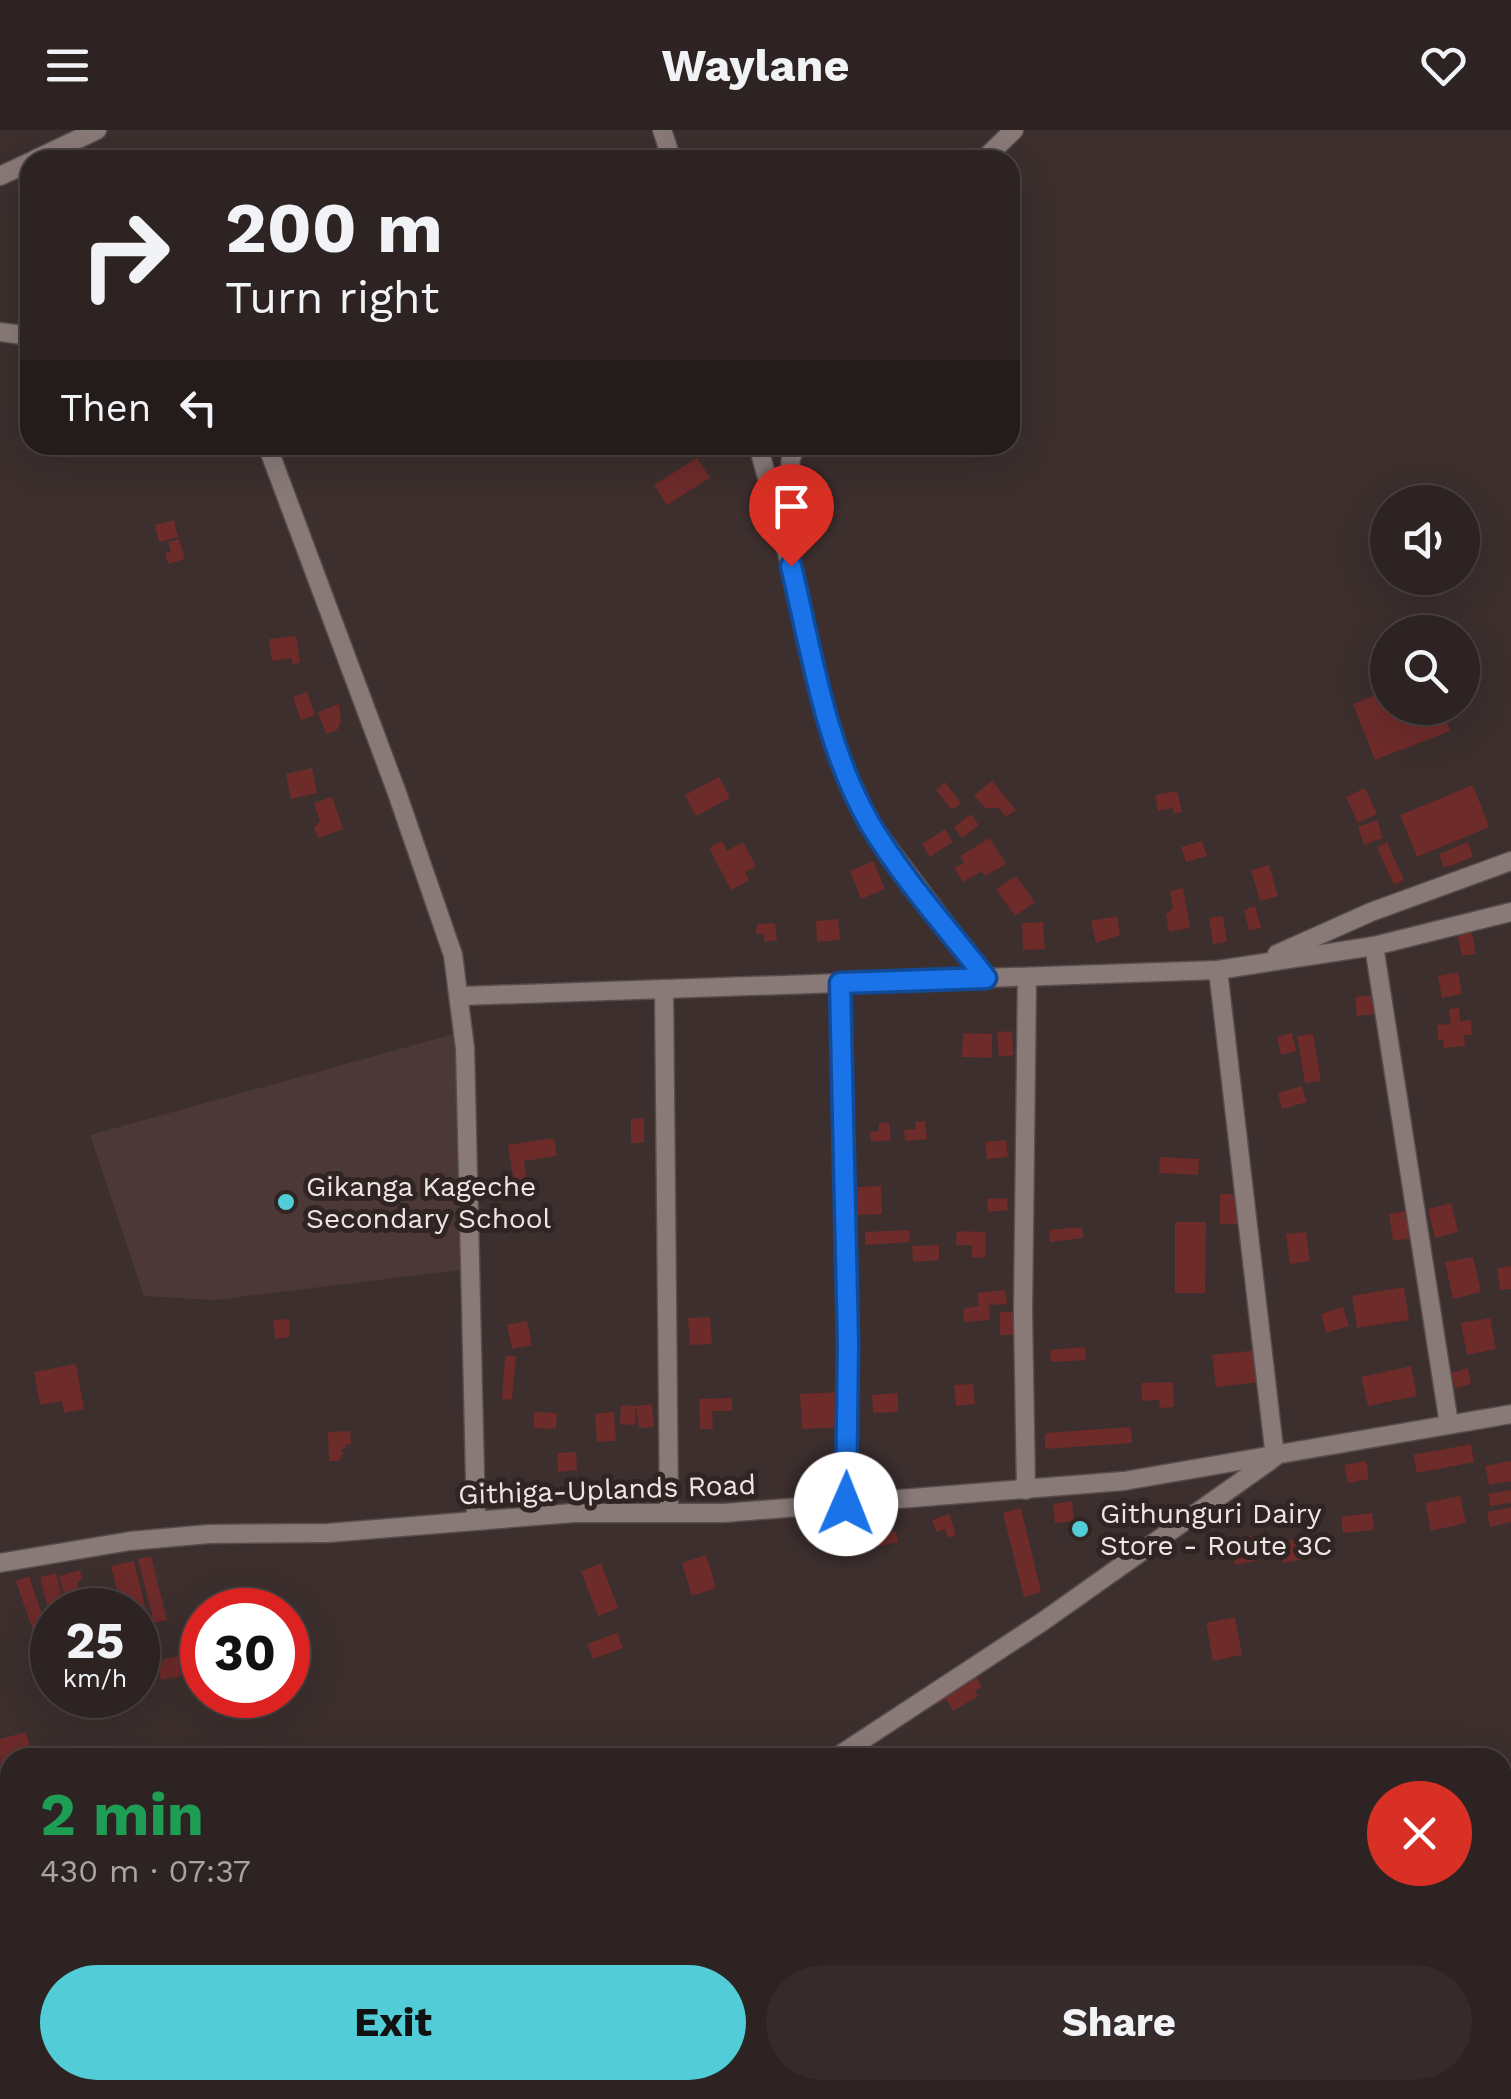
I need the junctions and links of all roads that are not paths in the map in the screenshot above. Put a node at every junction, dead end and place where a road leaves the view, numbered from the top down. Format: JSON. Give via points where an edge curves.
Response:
{"nodes":[{"id":1,"x":97,"y":130,"type":"edge"},
{"id":2,"x":1014,"y":130,"type":"edge"},
{"id":3,"x":55,"y":150,"type":"edge"},
{"id":4,"x":993,"y":150,"type":"edge"},
{"id":5,"x":271,"y":455,"type":"edge"},
{"id":6,"x":761,"y":455,"type":"edge"},
{"id":7,"x":792,"y":455,"type":"edge"},
{"id":8,"x":783,"y":535,"type":"junction"},
{"id":9,"x":1511,"y":860,"type":"edge"},
{"id":10,"x":1511,"y":912,"type":"edge"},
{"id":11,"x":1374,"y":946,"type":"junction"},
{"id":12,"x":1259,"y":963,"type":"junction"},
{"id":13,"x":1218,"y":970,"type":"junction"},
{"id":14,"x":1026,"y":977,"type":"junction"},
{"id":15,"x":986,"y":978,"type":"junction"},
{"id":16,"x":840,"y":983,"type":"junction"},
{"id":17,"x":664,"y":989,"type":"junction"},
{"id":18,"x":461,"y":996,"type":"junction"},
{"id":19,"x":1511,"y":1414,"type":"edge"},
{"id":20,"x":1449,"y":1424,"type":"junction"},
{"id":21,"x":1275,"y":1457,"type":"junction"},
{"id":22,"x":1026,"y":1490,"type":"junction"},
{"id":23,"x":846,"y":1504,"type":"junction"},
{"id":24,"x":669,"y":1513,"type":"junction"},
{"id":25,"x":476,"y":1519,"type":"junction"},
{"id":26,"x":0,"y":1563,"type":"edge"},
{"id":27,"x":850,"y":1748,"type":"edge"}],
"edges":[{"from":1,"to":3,"type":"street"},
{"from":2,"to":4,"type":"street"},
{"from":5,"to":18,"type":"street","via":[[409,826],[454,955]]},
{"from":6,"to":8,"type":"street"},
{"from":7,"to":8,"type":"street"},
{"from":8,"to":15,"type":"street","via":[[841,762],[870,823]]},
{"from":9,"to":12,"type":"street"},
{"from":10,"to":11,"type":"street"},
{"from":11,"to":12,"type":"street"},
{"from":11,"to":20,"type":"street"},
{"from":12,"to":13,"type":"street"},
{"from":13,"to":14,"type":"street"},
{"from":13,"to":21,"type":"street"},
{"from":14,"to":15,"type":"street"},
{"from":14,"to":22,"type":"street"},
{"from":15,"to":16,"type":"street"},
{"from":16,"to":17,"type":"street"},
{"from":16,"to":23,"type":"street"},
{"from":17,"to":18,"type":"street"},
{"from":17,"to":24,"type":"street"},
{"from":18,"to":25,"type":"street"},
{"from":19,"to":20,"type":"street","name":"Githiga-Uplands Road"},
{"from":20,"to":21,"type":"street","name":"Githiga-Uplands Road"},
{"from":21,"to":22,"type":"street","name":"Githiga-Uplands Road"},
{"from":21,"to":27,"type":"street"},
{"from":22,"to":23,"type":"street","name":"Githiga-Uplands Road"},
{"from":23,"to":24,"type":"street","name":"Githiga-Uplands Road"},
{"from":24,"to":25,"type":"street","name":"Githiga-Uplands Road"},
{"from":25,"to":26,"type":"street","name":"Githiga-Uplands Road","via":[[328,1533],[130,1540]]}]}
